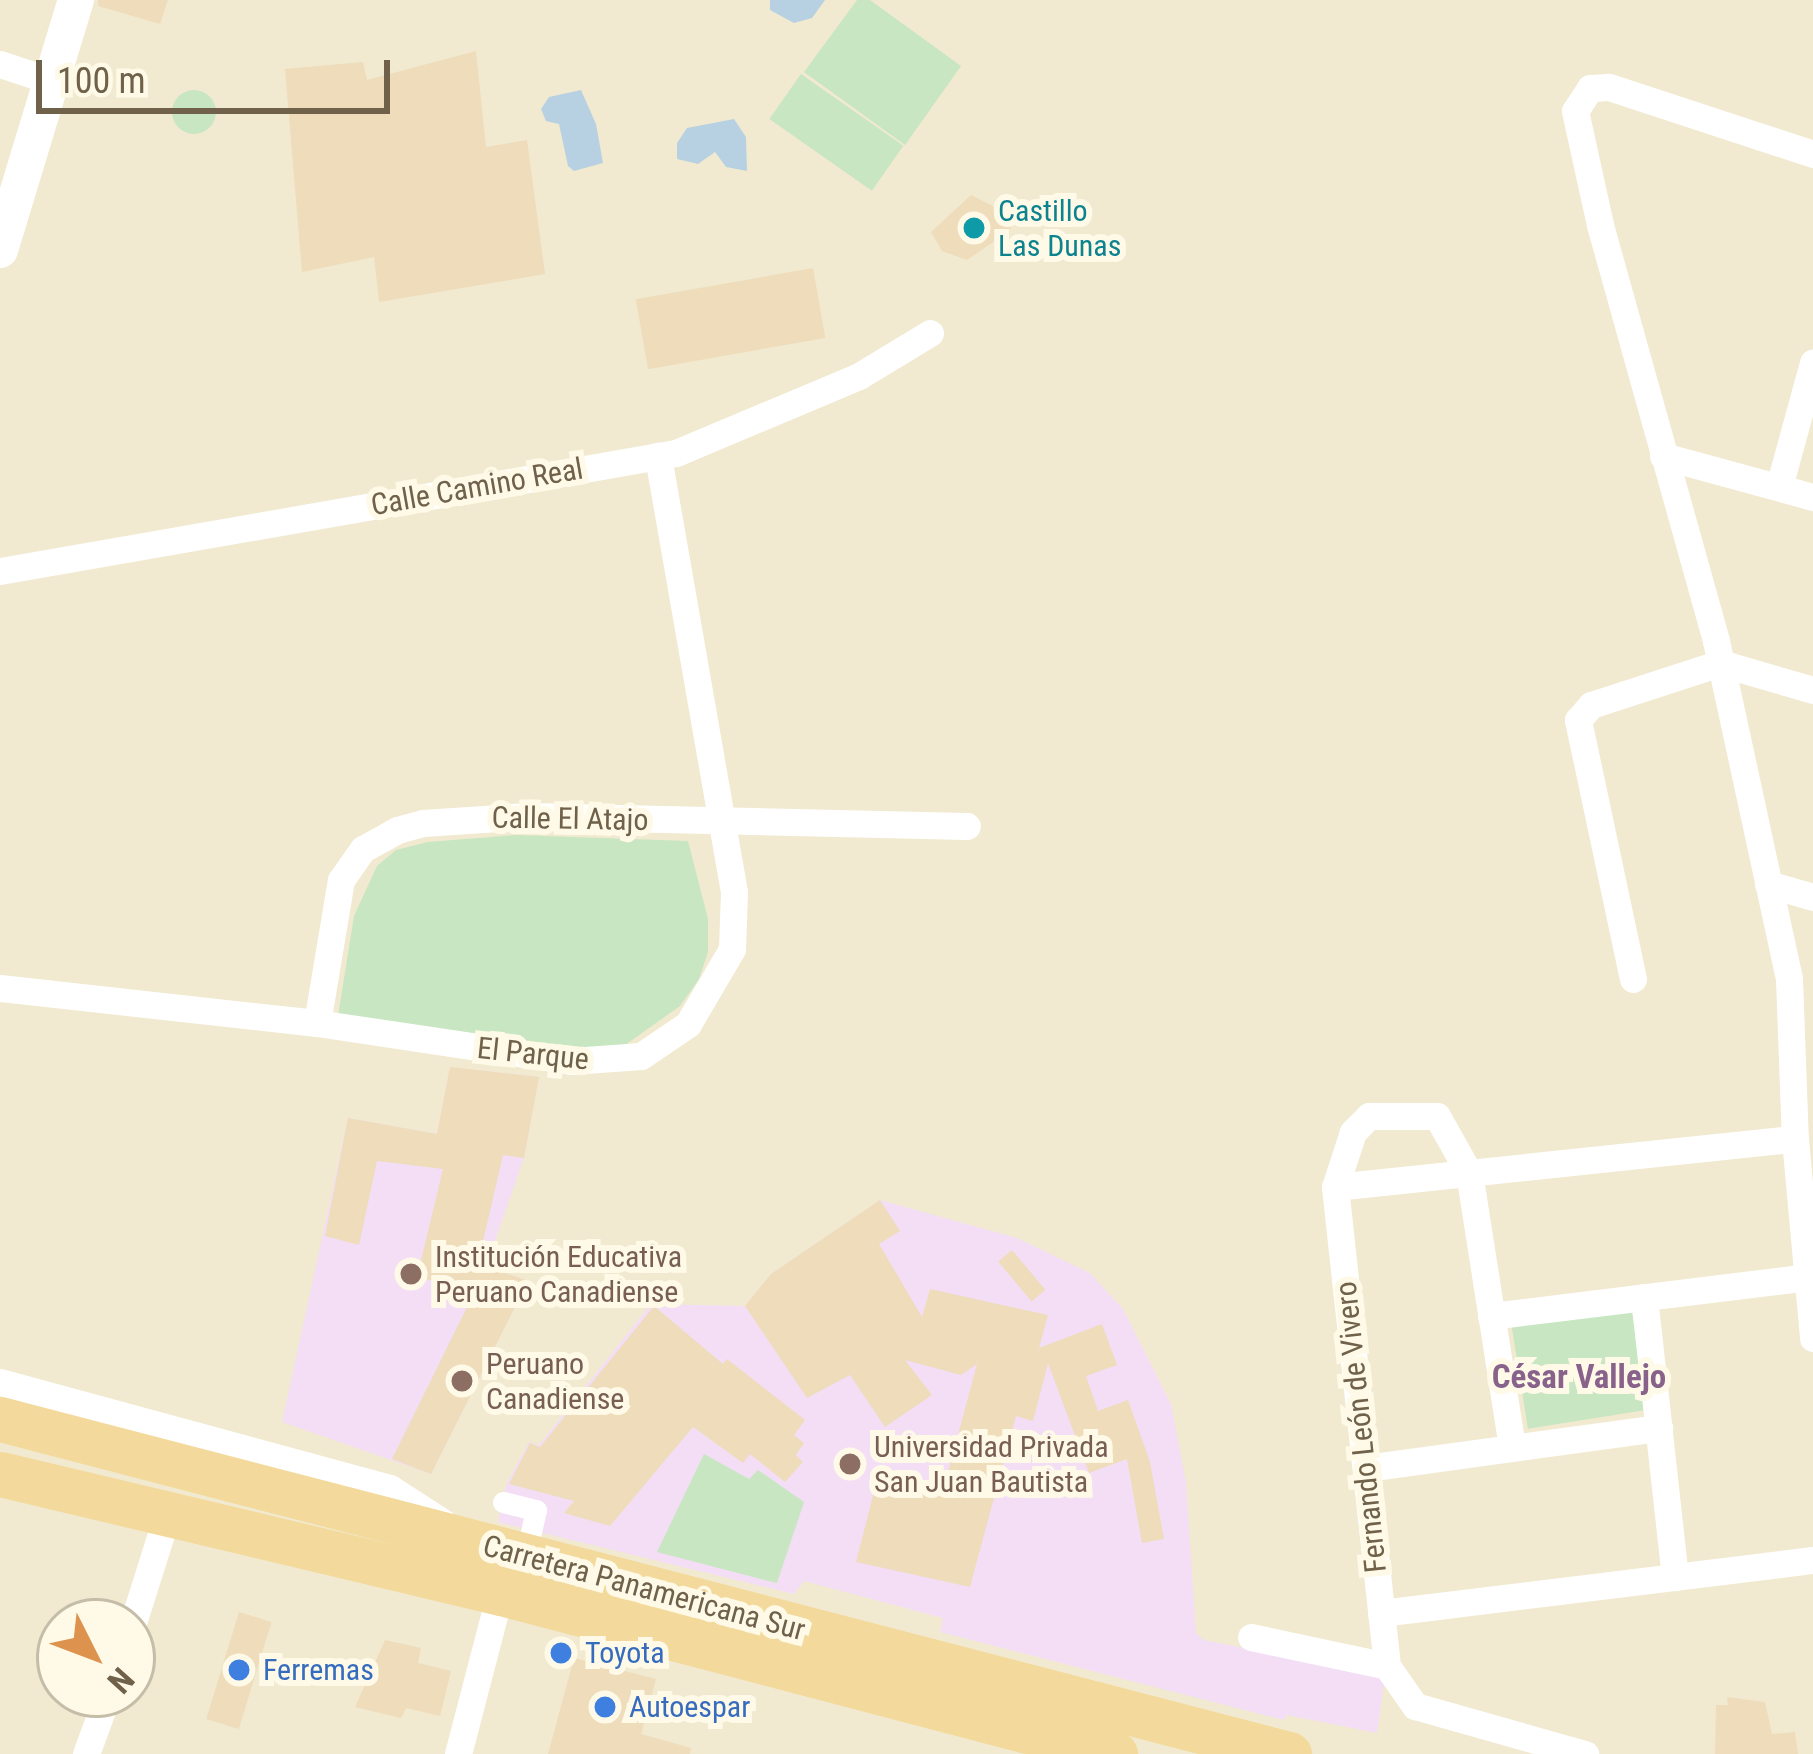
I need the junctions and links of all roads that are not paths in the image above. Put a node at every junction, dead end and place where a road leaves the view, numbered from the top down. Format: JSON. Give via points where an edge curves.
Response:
{"nodes":[{"id":1,"x":76,"y":0,"type":"edge"},
{"id":2,"x":0,"y":64,"type":"edge"},
{"id":3,"x":51,"y":81,"type":"junction"},
{"id":4,"x":1813,"y":154,"type":"edge"},
{"id":5,"x":0,"y":250,"type":"edge"},
{"id":6,"x":930,"y":333,"type":"dead end"},
{"id":7,"x":1813,"y":363,"type":"edge"},
{"id":8,"x":658,"y":456,"type":"junction"},
{"id":9,"x":1663,"y":456,"type":"junction"},
{"id":10,"x":1779,"y":487,"type":"junction"},
{"id":11,"x":1813,"y":497,"type":"edge"},
{"id":12,"x":0,"y":571,"type":"edge"},
{"id":13,"x":1720,"y":663,"type":"junction"},
{"id":14,"x":1813,"y":690,"type":"edge"},
{"id":15,"x":718,"y":822,"type":"junction"},
{"id":16,"x":967,"y":826,"type":"dead end"},
{"id":17,"x":1768,"y":884,"type":"junction"},
{"id":18,"x":1813,"y":898,"type":"edge"},
{"id":19,"x":1633,"y":980,"type":"dead end"},
{"id":20,"x":0,"y":988,"type":"edge"},
{"id":21,"x":316,"y":1023,"type":"junction"},
{"id":22,"x":1803,"y":1106,"type":"edge"},
{"id":23,"x":1795,"y":1138,"type":"junction"},
{"id":24,"x":1469,"y":1173,"type":"junction"},
{"id":25,"x":1335,"y":1187,"type":"junction"},
{"id":26,"x":1807,"y":1277,"type":"junction"},
{"id":27,"x":1644,"y":1297,"type":"junction"},
{"id":28,"x":1492,"y":1316,"type":"junction"},
{"id":29,"x":1813,"y":1338,"type":"edge"},
{"id":30,"x":0,"y":1382,"type":"edge"},
{"id":31,"x":0,"y":1419,"type":"edge"},
{"id":32,"x":1658,"y":1428,"type":"junction"},
{"id":33,"x":1512,"y":1447,"type":"junction"},
{"id":34,"x":1366,"y":1468,"type":"junction"},
{"id":35,"x":0,"y":1474,"type":"edge"},
{"id":36,"x":502,"y":1502,"type":"dead end"},
{"id":37,"x":167,"y":1515,"type":"junction"},
{"id":38,"x":1813,"y":1560,"type":"edge"},
{"id":39,"x":505,"y":1568,"type":"junction"},
{"id":40,"x":1675,"y":1576,"type":"junction"},
{"id":41,"x":141,"y":1598,"type":"edge"},
{"id":42,"x":1382,"y":1613,"type":"junction"},
{"id":43,"x":1252,"y":1637,"type":"dead end"},
{"id":44,"x":1388,"y":1666,"type":"junction"},
{"id":45,"x":99,"y":1718,"type":"edge"},
{"id":46,"x":1094,"y":1751,"type":"edge"},
{"id":47,"x":86,"y":1754,"type":"edge"},
{"id":48,"x":458,"y":1754,"type":"edge"},
{"id":49,"x":1289,"y":1754,"type":"edge"},
{"id":50,"x":1585,"y":1754,"type":"edge"}],
"edges":[{"from":1,"to":3,"type":"street"},
{"from":2,"to":3,"type":"street"},
{"from":3,"to":5,"type":"street"},
{"from":4,"to":9,"type":"street","via":[[1609,87],[1591,88],[1577,102],[1595,204]]},
{"from":6,"to":8,"type":"street","name":"Calle Camino Real","via":[[859,376]]},
{"from":7,"to":10,"type":"street"},
{"from":8,"to":12,"type":"street","name":"Calle Camino Real"},
{"from":8,"to":15,"type":"street","name":"El Parque"},
{"from":9,"to":10,"type":"street"},
{"from":9,"to":13,"type":"street"},
{"from":10,"to":11,"type":"street"},
{"from":13,"to":14,"type":"street"},
{"from":13,"to":17,"type":"street"},
{"from":13,"to":19,"type":"street","via":[[1591,705],[1578,720]]},
{"from":15,"to":16,"type":"street","name":"Calle El Atajo"},
{"from":15,"to":21,"type":"street","name":"Calle El Atajo","via":[[528,816],[397,830],[363,849],[340,880]]},
{"from":15,"to":21,"type":"street","name":"El Parque","via":[[734,892],[731,949],[688,1024],[641,1056],[571,1061]]},
{"from":17,"to":18,"type":"street"},
{"from":17,"to":22,"type":"street"},
{"from":20,"to":21,"type":"street","name":"El Parque"},
{"from":22,"to":23,"type":"street"},
{"from":23,"to":24,"type":"street"},
{"from":23,"to":26,"type":"street"},
{"from":24,"to":25,"type":"street"},
{"from":24,"to":25,"type":"street","via":[[1437,1116],[1369,1116],[1353,1132]]},
{"from":24,"to":28,"type":"street"},
{"from":25,"to":34,"type":"street","name":"Fernando León de Vivero"},
{"from":26,"to":27,"type":"street"},
{"from":26,"to":29,"type":"street"},
{"from":27,"to":28,"type":"street"},
{"from":27,"to":32,"type":"street"},
{"from":28,"to":33,"type":"street"},
{"from":30,"to":39,"type":"street","via":[[390,1488]]},
{"from":31,"to":39,"type":"highway","name":"Carretera Panamericana Sur"},
{"from":32,"to":33,"type":"street"},
{"from":32,"to":40,"type":"street"},
{"from":33,"to":34,"type":"street"},
{"from":34,"to":42,"type":"street","name":"Fernando León de Vivero"},
{"from":35,"to":37,"type":"highway","name":"Carretera Panamericana Sur"},
{"from":36,"to":39,"type":"street","via":[[536,1510]]},
{"from":37,"to":39,"type":"highway","name":"Carretera Panamericana Sur"},
{"from":37,"to":41,"type":"street"},
{"from":38,"to":40,"type":"street"},
{"from":39,"to":46,"type":"highway","name":"Carretera Panamericana Sur"},
{"from":39,"to":48,"type":"street"},
{"from":39,"to":49,"type":"highway","name":"Carretera Panamericana Sur"},
{"from":40,"to":42,"type":"street"},
{"from":42,"to":44,"type":"street","name":"Fernando León de Vivero"},
{"from":43,"to":44,"type":"street"},
{"from":44,"to":50,"type":"street","via":[[1415,1706]]},
{"from":45,"to":47,"type":"street"}]}
